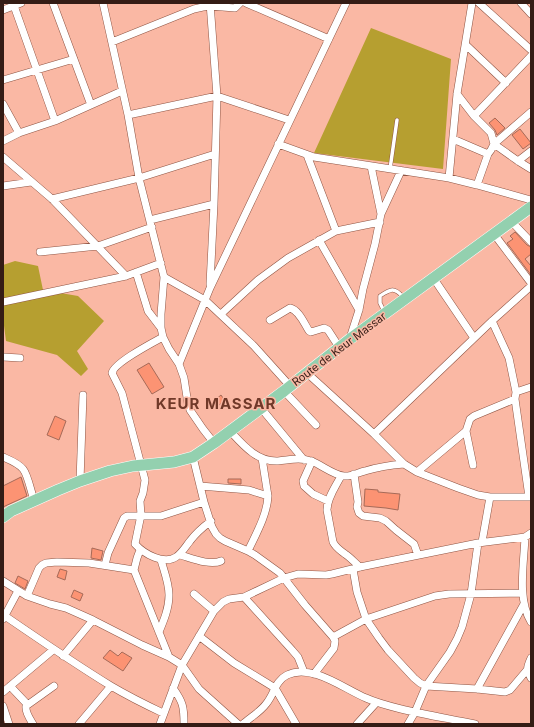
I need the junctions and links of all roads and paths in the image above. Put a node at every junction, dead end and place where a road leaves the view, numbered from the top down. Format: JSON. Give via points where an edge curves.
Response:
{"nodes":[{"id":1,"x":54,"y":3,"type":"edge"},
{"id":2,"x":103,"y":3,"type":"edge"},
{"id":3,"x":240,"y":3,"type":"edge"},
{"id":4,"x":246,"y":3,"type":"edge"},
{"id":5,"x":346,"y":3,"type":"edge"},
{"id":6,"x":474,"y":3,"type":"edge"},
{"id":7,"x":520,"y":3,"type":"edge"},
{"id":8,"x":16,"y":4,"type":"edge"},
{"id":9,"x":206,"y":5,"type":"edge"},
{"id":10,"x":3,"y":10,"type":"edge"},
{"id":11,"x":531,"y":14,"type":"edge"},
{"id":12,"x":329,"y":39,"type":"junction"},
{"id":13,"x":112,"y":42,"type":"junction"},
{"id":14,"x":466,"y":45,"type":"junction"},
{"id":15,"x":531,"y":55,"type":"edge"},
{"id":16,"x":74,"y":59,"type":"junction"},
{"id":17,"x":37,"y":69,"type":"junction"},
{"id":18,"x":3,"y":80,"type":"edge"},
{"id":19,"x":506,"y":83,"type":"junction"},
{"id":20,"x":122,"y":91,"type":"junction"},
{"id":21,"x":457,"y":94,"type":"junction"},
{"id":22,"x":217,"y":96,"type":"junction"},
{"id":23,"x":3,"y":104,"type":"edge"},
{"id":24,"x":91,"y":105,"type":"junction"},
{"id":25,"x":531,"y":112,"type":"edge"},
{"id":26,"x":128,"y":115,"type":"junction"},
{"id":27,"x":474,"y":116,"type":"junction"},
{"id":28,"x":290,"y":120,"type":"junction"},
{"id":29,"x":397,"y":120,"type":"dead end"},
{"id":30,"x":55,"y":121,"type":"junction"},
{"id":31,"x":19,"y":133,"type":"junction"},
{"id":32,"x":453,"y":139,"type":"junction"},
{"id":33,"x":3,"y":141,"type":"edge"},
{"id":34,"x":278,"y":144,"type":"junction"},
{"id":35,"x":494,"y":144,"type":"junction"},
{"id":36,"x":531,"y":151,"type":"edge"},
{"id":37,"x":215,"y":154,"type":"junction"},
{"id":38,"x":488,"y":154,"type":"junction"},
{"id":39,"x":307,"y":155,"type":"junction"},
{"id":40,"x":3,"y":157,"type":"edge"},
{"id":41,"x":518,"y":161,"type":"junction"},
{"id":42,"x":371,"y":166,"type":"junction"},
{"id":43,"x":390,"y":169,"type":"junction"},
{"id":44,"x":531,"y":169,"type":"edge"},
{"id":45,"x":401,"y":170,"type":"junction"},
{"id":46,"x":139,"y":178,"type":"junction"},
{"id":47,"x":449,"y":178,"type":"junction"},
{"id":48,"x":31,"y":182,"type":"junction"},
{"id":49,"x":477,"y":185,"type":"junction"},
{"id":50,"x":3,"y":186,"type":"edge"},
{"id":51,"x":52,"y":200,"type":"junction"},
{"id":52,"x":531,"y":200,"type":"edge"},
{"id":53,"x":214,"y":204,"type":"junction"},
{"id":54,"x":531,"y":207,"type":"edge"},
{"id":55,"x":381,"y":214,"type":"junction"},
{"id":56,"x":380,"y":222,"type":"junction"},
{"id":57,"x":511,"y":222,"type":"junction"},
{"id":58,"x":151,"y":223,"type":"junction"},
{"id":59,"x":336,"y":232,"type":"junction"},
{"id":60,"x":494,"y":234,"type":"junction"},
{"id":61,"x":319,"y":240,"type":"junction"},
{"id":62,"x":531,"y":242,"type":"edge"},
{"id":63,"x":98,"y":246,"type":"junction"},
{"id":64,"x":40,"y":252,"type":"dead end"},
{"id":65,"x":161,"y":263,"type":"junction"},
{"id":66,"x":136,"y":272,"type":"junction"},
{"id":67,"x":126,"y":276,"type":"junction"},
{"id":68,"x":164,"y":277,"type":"junction"},
{"id":69,"x":434,"y":279,"type":"junction"},
{"id":70,"x":531,"y":283,"type":"edge"},
{"id":71,"x":531,"y":286,"type":"edge"},
{"id":72,"x":210,"y":288,"type":"junction"},
{"id":73,"x":205,"y":300,"type":"junction"},
{"id":74,"x":405,"y":300,"type":"junction"},
{"id":75,"x":3,"y":302,"type":"edge"},
{"id":76,"x":359,"y":310,"type":"junction"},
{"id":77,"x":221,"y":314,"type":"junction"},
{"id":78,"x":385,"y":314,"type":"junction"},
{"id":79,"x":270,"y":320,"type":"dead end"},
{"id":80,"x":492,"y":321,"type":"junction"},
{"id":81,"x":161,"y":328,"type":"junction"},
{"id":82,"x":163,"y":337,"type":"junction"},
{"id":83,"x":474,"y":338,"type":"junction"},
{"id":84,"x":350,"y":339,"type":"junction"},
{"id":85,"x":340,"y":347,"type":"junction"},
{"id":86,"x":3,"y":357,"type":"edge"},
{"id":87,"x":20,"y":358,"type":"dead end"},
{"id":88,"x":179,"y":364,"type":"junction"},
{"id":89,"x":307,"y":373,"type":"junction"},
{"id":90,"x":531,"y":387,"type":"edge"},
{"id":91,"x":287,"y":388,"type":"junction"},
{"id":92,"x":83,"y":395,"type":"dead end"},
{"id":93,"x":515,"y":396,"type":"junction"},
{"id":94,"x":261,"y":408,"type":"junction"},
{"id":95,"x":316,"y":425,"type":"dead end"},
{"id":96,"x":230,"y":431,"type":"junction"},
{"id":97,"x":466,"y":431,"type":"junction"},
{"id":98,"x":374,"y":434,"type":"junction"},
{"id":99,"x":214,"y":443,"type":"junction"},
{"id":100,"x":3,"y":457,"type":"edge"},
{"id":101,"x":193,"y":457,"type":"junction"},
{"id":102,"x":262,"y":458,"type":"junction"},
{"id":103,"x":304,"y":460,"type":"junction"},
{"id":104,"x":312,"y":461,"type":"junction"},
{"id":105,"x":404,"y":464,"type":"junction"},
{"id":106,"x":142,"y":465,"type":"junction"},
{"id":107,"x":473,"y":465,"type":"dead end"},
{"id":108,"x":417,"y":472,"type":"junction"},
{"id":109,"x":354,"y":474,"type":"junction"},
{"id":110,"x":341,"y":476,"type":"junction"},
{"id":111,"x":80,"y":481,"type":"junction"},
{"id":112,"x":200,"y":486,"type":"junction"},
{"id":113,"x":268,"y":496,"type":"junction"},
{"id":114,"x":490,"y":497,"type":"junction"},
{"id":115,"x":530,"y":497,"type":"edge"},
{"id":116,"x":34,"y":500,"type":"junction"},
{"id":117,"x":328,"y":501,"type":"junction"},
{"id":118,"x":204,"y":502,"type":"junction"},
{"id":119,"x":6,"y":514,"type":"edge"},
{"id":120,"x":141,"y":515,"type":"junction"},
{"id":121,"x":210,"y":521,"type":"junction"},
{"id":122,"x":528,"y":535,"type":"edge"},
{"id":123,"x":480,"y":542,"type":"junction"},
{"id":124,"x":140,"y":550,"type":"junction"},
{"id":125,"x":248,"y":551,"type":"junction"},
{"id":126,"x":180,"y":554,"type":"junction"},
{"id":127,"x":418,"y":555,"type":"junction"},
{"id":128,"x":161,"y":560,"type":"junction"},
{"id":129,"x":221,"y":561,"type":"dead end"},
{"id":130,"x":105,"y":565,"type":"junction"},
{"id":131,"x":356,"y":568,"type":"junction"},
{"id":132,"x":134,"y":570,"type":"junction"},
{"id":133,"x":284,"y":578,"type":"junction"},
{"id":134,"x":3,"y":581,"type":"edge"},
{"id":135,"x":18,"y":591,"type":"junction"},
{"id":136,"x":522,"y":593,"type":"junction"},
{"id":137,"x":194,"y":594,"type":"dead end"},
{"id":138,"x":471,"y":594,"type":"junction"},
{"id":139,"x":27,"y":596,"type":"junction"},
{"id":140,"x":244,"y":597,"type":"junction"},
{"id":141,"x":524,"y":604,"type":"junction"},
{"id":142,"x":214,"y":611,"type":"junction"},
{"id":143,"x":4,"y":618,"type":"edge"},
{"id":144,"x":366,"y":619,"type":"junction"},
{"id":145,"x":93,"y":620,"type":"junction"},
{"id":146,"x":531,"y":622,"type":"edge"},
{"id":147,"x":159,"y":632,"type":"junction"},
{"id":148,"x":199,"y":636,"type":"junction"},
{"id":149,"x":333,"y":637,"type":"junction"},
{"id":150,"x":53,"y":650,"type":"junction"},
{"id":151,"x":64,"y":656,"type":"junction"},
{"id":152,"x":169,"y":657,"type":"junction"},
{"id":153,"x":531,"y":658,"type":"edge"},
{"id":154,"x":182,"y":665,"type":"junction"},
{"id":155,"x":527,"y":670,"type":"junction"},
{"id":156,"x":304,"y":672,"type":"junction"},
{"id":157,"x":314,"y":674,"type":"junction"},
{"id":158,"x":531,"y":678,"type":"edge"},
{"id":159,"x":10,"y":686,"type":"junction"},
{"id":160,"x":54,"y":686,"type":"dead end"},
{"id":161,"x":111,"y":686,"type":"junction"},
{"id":162,"x":426,"y":686,"type":"junction"},
{"id":163,"x":173,"y":688,"type":"junction"},
{"id":164,"x":275,"y":688,"type":"junction"},
{"id":165,"x":477,"y":689,"type":"junction"},
{"id":166,"x":3,"y":692,"type":"edge"},
{"id":167,"x":376,"y":703,"type":"junction"},
{"id":168,"x":27,"y":704,"type":"junction"},
{"id":169,"x":3,"y":706,"type":"edge"},
{"id":170,"x":415,"y":712,"type":"junction"},
{"id":171,"x":163,"y":713,"type":"junction"},
{"id":172,"x":9,"y":724,"type":"edge"},
{"id":173,"x":34,"y":724,"type":"edge"},
{"id":174,"x":79,"y":724,"type":"edge"},
{"id":175,"x":160,"y":724,"type":"edge"},
{"id":176,"x":184,"y":724,"type":"edge"},
{"id":177,"x":238,"y":724,"type":"edge"},
{"id":178,"x":243,"y":724,"type":"edge"},
{"id":179,"x":296,"y":724,"type":"edge"},
{"id":180,"x":357,"y":724,"type":"edge"},
{"id":181,"x":408,"y":724,"type":"edge"},
{"id":182,"x":476,"y":724,"type":"edge"}],
"edges":[{"from":1,"to":16,"type":"street"},
{"from":2,"to":13,"type":"street"},
{"from":3,"to":9,"type":"street","via":[[235,8]]},
{"from":4,"to":12,"type":"street"},
{"from":5,"to":12,"type":"street"},
{"from":6,"to":14,"type":"street"},
{"from":6,"to":15,"type":"street"},
{"from":7,"to":11,"type":"street"},
{"from":8,"to":10,"type":"street"},
{"from":8,"to":17,"type":"street"},
{"from":9,"to":13,"type":"street"},
{"from":9,"to":22,"type":"street"},
{"from":12,"to":28,"type":"street"},
{"from":13,"to":20,"type":"street"},
{"from":14,"to":19,"type":"street"},
{"from":14,"to":21,"type":"street"},
{"from":15,"to":19,"type":"street"},
{"from":16,"to":17,"type":"street"},
{"from":16,"to":24,"type":"street"},
{"from":17,"to":18,"type":"street"},
{"from":17,"to":30,"type":"street"},
{"from":19,"to":27,"type":"street"},
{"from":20,"to":24,"type":"street"},
{"from":20,"to":26,"type":"street"},
{"from":21,"to":27,"type":"street"},
{"from":21,"to":32,"type":"street"},
{"from":22,"to":26,"type":"street"},
{"from":22,"to":28,"type":"street"},
{"from":22,"to":37,"type":"street"},
{"from":23,"to":31,"type":"street"},
{"from":24,"to":30,"type":"street"},
{"from":25,"to":35,"type":"street"},
{"from":26,"to":46,"type":"street"},
{"from":27,"to":35,"type":"street","via":[[491,133]]},
{"from":28,"to":34,"type":"street"},
{"from":29,"to":43,"type":"lane"},
{"from":30,"to":31,"type":"street"},
{"from":31,"to":33,"type":"street"},
{"from":32,"to":38,"type":"street"},
{"from":32,"to":47,"type":"street"},
{"from":34,"to":39,"type":"street"},
{"from":34,"to":72,"type":"street"},
{"from":35,"to":38,"type":"street"},
{"from":35,"to":41,"type":"street"},
{"from":36,"to":41,"type":"street"},
{"from":37,"to":46,"type":"street"},
{"from":37,"to":53,"type":"street"},
{"from":38,"to":49,"type":"street"},
{"from":39,"to":42,"type":"street"},
{"from":39,"to":59,"type":"street"},
{"from":40,"to":48,"type":"street"},
{"from":41,"to":44,"type":"street"},
{"from":42,"to":43,"type":"street"},
{"from":42,"to":55,"type":"street"},
{"from":43,"to":45,"type":"street"},
{"from":45,"to":47,"type":"street"},
{"from":45,"to":55,"type":"street"},
{"from":46,"to":51,"type":"street"},
{"from":46,"to":58,"type":"street"},
{"from":47,"to":49,"type":"street"},
{"from":48,"to":50,"type":"street"},
{"from":48,"to":51,"type":"street"},
{"from":49,"to":52,"type":"street"},
{"from":51,"to":63,"type":"street"},
{"from":53,"to":58,"type":"street"},
{"from":53,"to":72,"type":"street"},
{"from":54,"to":57,"type":"main road","name":"Route de Keur Massar"},
{"from":55,"to":56,"type":"street"},
{"from":56,"to":59,"type":"street"},
{"from":56,"to":76,"type":"street"},
{"from":57,"to":60,"type":"main road","name":"Route de Keur Massar"},
{"from":57,"to":62,"type":"street"},
{"from":58,"to":63,"type":"street"},
{"from":58,"to":65,"type":"street"},
{"from":59,"to":61,"type":"street"},
{"from":60,"to":69,"type":"main road","name":"Route de Keur Massar"},
{"from":60,"to":70,"type":"street"},
{"from":61,"to":76,"type":"street"},
{"from":61,"to":77,"type":"street","via":[[277,265]]},
{"from":63,"to":64,"type":"street"},
{"from":63,"to":67,"type":"street"},
{"from":65,"to":66,"type":"street"},
{"from":65,"to":68,"type":"street"},
{"from":66,"to":67,"type":"street"},
{"from":66,"to":81,"type":"street","via":[[148,311]]},
{"from":67,"to":75,"type":"street"},
{"from":68,"to":73,"type":"street"},
{"from":68,"to":81,"type":"street"},
{"from":69,"to":74,"type":"main road","name":"Route de Keur Massar"},
{"from":69,"to":83,"type":"street"},
{"from":71,"to":80,"type":"street"},
{"from":72,"to":73,"type":"street"},
{"from":73,"to":77,"type":"street"},
{"from":73,"to":88,"type":"street"},
{"from":74,"to":78,"type":"main road","name":"Route de Keur Massar"},
{"from":74,"to":78,"type":"lane","via":[[394,290],[380,296]]},
{"from":76,"to":84,"type":"street"},
{"from":77,"to":91,"type":"street","via":[[254,346]]},
{"from":78,"to":84,"type":"main road","name":"Route de Keur Massar"},
{"from":79,"to":85,"type":"street","via":[[290,308],[294,309],[308,331],[324,328],[328,330]]},
{"from":80,"to":83,"type":"street"},
{"from":80,"to":93,"type":"street","via":[[509,358]]},
{"from":81,"to":82,"type":"street"},
{"from":82,"to":88,"type":"street"},
{"from":82,"to":106,"type":"street","via":[[134,353],[112,371],[122,393]]},
{"from":83,"to":98,"type":"street"},
{"from":84,"to":85,"type":"main road","name":"Route de Keur Massar"},
{"from":85,"to":89,"type":"main road","name":"Route de Keur Massar"},
{"from":86,"to":87,"type":"street"},
{"from":88,"to":99,"type":"street","via":[[190,410]]},
{"from":89,"to":91,"type":"main road","name":"Route de Keur Massar"},
{"from":89,"to":98,"type":"street"},
{"from":90,"to":93,"type":"street"},
{"from":91,"to":94,"type":"main road","name":"Route de Keur Massar"},
{"from":91,"to":95,"type":"street"},
{"from":92,"to":111,"type":"street"},
{"from":93,"to":97,"type":"street","via":[[474,416],[470,419]]},
{"from":93,"to":115,"type":"street"},
{"from":94,"to":96,"type":"main road","name":"Route de Keur Massar"},
{"from":94,"to":103,"type":"street"},
{"from":96,"to":99,"type":"main road","name":"Route de Keur Massar"},
{"from":96,"to":102,"type":"street","via":[[255,455]]},
{"from":97,"to":107,"type":"street"},
{"from":97,"to":108,"type":"street"},
{"from":98,"to":105,"type":"street"},
{"from":99,"to":101,"type":"main road","name":"Route de Keur Massar"},
{"from":100,"to":116,"type":"street","via":[[23,469]]},
{"from":101,"to":106,"type":"main road","name":"Route de Keur Massar"},
{"from":101,"to":112,"type":"street"},
{"from":102,"to":103,"type":"street","via":[[270,461]]},
{"from":102,"to":113,"type":"street"},
{"from":103,"to":104,"type":"street"},
{"from":104,"to":110,"type":"street"},
{"from":104,"to":117,"type":"street","via":[[303,481],[304,486],[313,494]]},
{"from":105,"to":108,"type":"street"},
{"from":105,"to":109,"type":"street"},
{"from":106,"to":111,"type":"main road","name":"Route de Keur Massar","via":[[128,466]]},
{"from":106,"to":120,"type":"street","via":[[145,480],[140,501]]},
{"from":108,"to":114,"type":"street","via":[[470,493]]},
{"from":109,"to":110,"type":"street"},
{"from":109,"to":127,"type":"street","via":[[359,513],[386,521],[414,544]]},
{"from":110,"to":117,"type":"street"},
{"from":111,"to":116,"type":"main road","name":"Route de Keur Massar"},
{"from":112,"to":113,"type":"street","via":[[249,490]]},
{"from":112,"to":118,"type":"street"},
{"from":113,"to":125,"type":"street","via":[[266,508]]},
{"from":114,"to":115,"type":"street"},
{"from":114,"to":123,"type":"street"},
{"from":116,"to":119,"type":"main road","name":"Route de Keur Massar"},
{"from":117,"to":131,"type":"street","via":[[327,510],[333,542]]},
{"from":118,"to":120,"type":"street","via":[[161,516]]},
{"from":118,"to":121,"type":"street"},
{"from":120,"to":124,"type":"street","via":[[135,544]]},
{"from":120,"to":130,"type":"street","via":[[124,518]]},
{"from":121,"to":125,"type":"street","via":[[220,538]]},
{"from":121,"to":126,"type":"street"},
{"from":122,"to":123,"type":"street"},
{"from":122,"to":136,"type":"street"},
{"from":123,"to":127,"type":"street"},
{"from":123,"to":138,"type":"street"},
{"from":124,"to":128,"type":"street"},
{"from":124,"to":132,"type":"street"},
{"from":125,"to":133,"type":"street"},
{"from":126,"to":128,"type":"street","via":[[175,558]]},
{"from":126,"to":129,"type":"street","via":[[209,563]]},
{"from":127,"to":131,"type":"street"},
{"from":128,"to":147,"type":"street","via":[[169,594],[168,607]]},
{"from":130,"to":132,"type":"street"},
{"from":130,"to":139,"type":"street","via":[[46,563],[39,568]]},
{"from":131,"to":133,"type":"street","via":[[326,575],[298,574]]},
{"from":131,"to":144,"type":"street","via":[[357,592]]},
{"from":132,"to":147,"type":"street"},
{"from":133,"to":140,"type":"street"},
{"from":133,"to":149,"type":"street"},
{"from":134,"to":135,"type":"street"},
{"from":135,"to":139,"type":"street"},
{"from":135,"to":143,"type":"street"},
{"from":136,"to":138,"type":"street"},
{"from":136,"to":141,"type":"street"},
{"from":137,"to":142,"type":"street"},
{"from":138,"to":144,"type":"street","via":[[435,596]]},
{"from":138,"to":162,"type":"street","via":[[457,639]]},
{"from":139,"to":145,"type":"street","via":[[66,608]]},
{"from":140,"to":142,"type":"street","via":[[229,599]]},
{"from":140,"to":156,"type":"street","via":[[298,657]]},
{"from":141,"to":146,"type":"street"},
{"from":141,"to":165,"type":"street"},
{"from":142,"to":148,"type":"street"},
{"from":143,"to":150,"type":"street"},
{"from":144,"to":149,"type":"street"},
{"from":144,"to":162,"type":"street","via":[[388,650],[414,678]]},
{"from":145,"to":151,"type":"street"},
{"from":145,"to":152,"type":"street"},
{"from":147,"to":152,"type":"street"},
{"from":148,"to":154,"type":"street"},
{"from":148,"to":164,"type":"street","via":[[234,663]]},
{"from":149,"to":157,"type":"street","via":[[334,648]]},
{"from":150,"to":151,"type":"street"},
{"from":150,"to":159,"type":"street"},
{"from":151,"to":161,"type":"street"},
{"from":152,"to":154,"type":"street"},
{"from":153,"to":155,"type":"street"},
{"from":154,"to":163,"type":"street"},
{"from":154,"to":177,"type":"street","via":[[199,689]]},
{"from":155,"to":158,"type":"street"},
{"from":155,"to":165,"type":"street","via":[[510,690],[505,692]]},
{"from":156,"to":157,"type":"street"},
{"from":156,"to":164,"type":"street","via":[[288,675]]},
{"from":157,"to":167,"type":"street"},
{"from":159,"to":166,"type":"street"},
{"from":159,"to":168,"type":"street"},
{"from":160,"to":168,"type":"street"},
{"from":161,"to":171,"type":"street"},
{"from":161,"to":174,"type":"street"},
{"from":162,"to":165,"type":"street"},
{"from":162,"to":170,"type":"street"},
{"from":163,"to":171,"type":"street"},
{"from":163,"to":176,"type":"street","via":[[184,710]]},
{"from":164,"to":178,"type":"street","via":[[265,706]]},
{"from":164,"to":179,"type":"street"},
{"from":167,"to":170,"type":"street"},
{"from":167,"to":180,"type":"street"},
{"from":168,"to":173,"type":"street","via":[[26,709]]},
{"from":169,"to":172,"type":"street"},
{"from":170,"to":181,"type":"street"},
{"from":170,"to":182,"type":"street"},
{"from":171,"to":175,"type":"street"}]}
